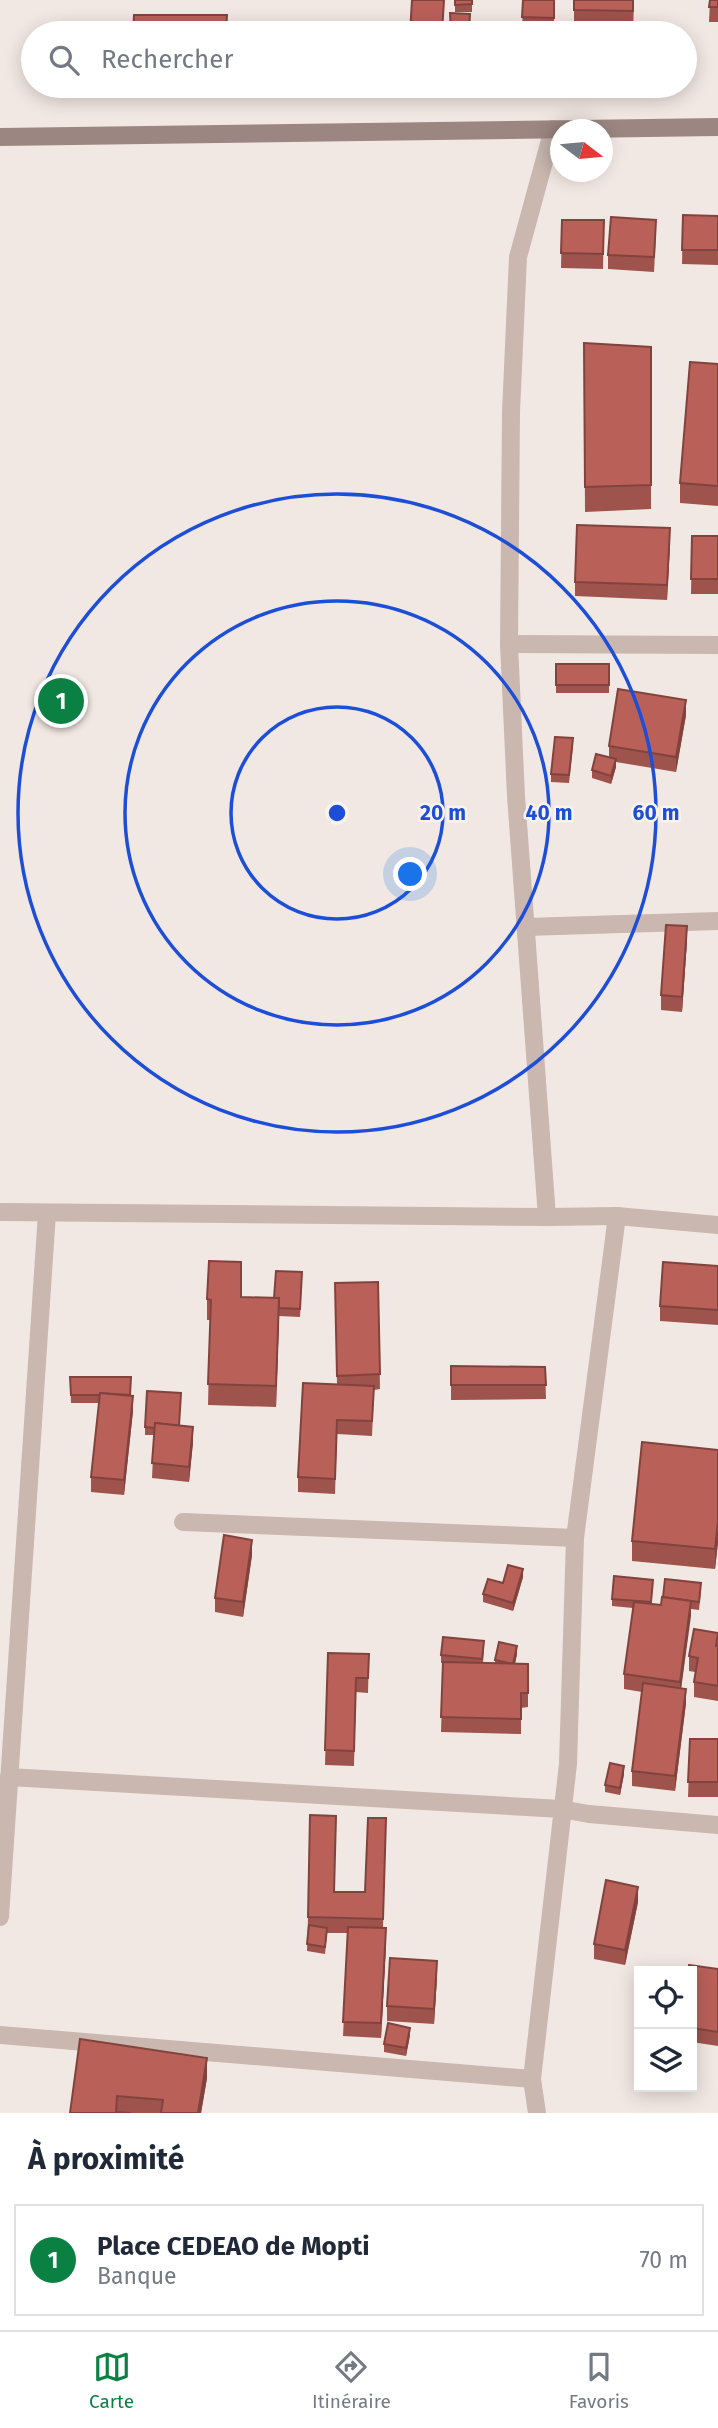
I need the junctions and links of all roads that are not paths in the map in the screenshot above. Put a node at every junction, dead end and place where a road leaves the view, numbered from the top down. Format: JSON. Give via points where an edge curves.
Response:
{"nodes":[{"id":1,"x":718,"y":127,"type":"edge"},
{"id":2,"x":613,"y":128,"type":"edge"},
{"id":3,"x":550,"y":129,"type":"edge"},
{"id":4,"x":0,"y":137,"type":"edge"},
{"id":5,"x":550,"y":140,"type":"edge"},
{"id":6,"x":509,"y":644,"type":"junction"},
{"id":7,"x":718,"y":645,"type":"edge"},
{"id":8,"x":718,"y":921,"type":"edge"},
{"id":9,"x":526,"y":927,"type":"junction"},
{"id":10,"x":0,"y":1212,"type":"edge"},
{"id":11,"x":47,"y":1213,"type":"junction"},
{"id":12,"x":617,"y":1216,"type":"junction"},
{"id":13,"x":547,"y":1217,"type":"junction"},
{"id":14,"x":718,"y":1225,"type":"edge"},
{"id":15,"x":183,"y":1522,"type":"dead end"},
{"id":16,"x":575,"y":1538,"type":"junction"},
{"id":17,"x":9,"y":1777,"type":"junction"},
{"id":18,"x":561,"y":1809,"type":"junction"},
{"id":19,"x":718,"y":1825,"type":"edge"},
{"id":20,"x":0,"y":1917,"type":"edge"},
{"id":21,"x":0,"y":2035,"type":"edge"},
{"id":22,"x":532,"y":2079,"type":"junction"},
{"id":23,"x":537,"y":2113,"type":"edge"}],
"edges":[{"from":1,"to":2,"type":"street"},
{"from":3,"to":4,"type":"street"},
{"from":5,"to":6,"type":"street","via":[[518,257]]},
{"from":6,"to":7,"type":"street"},
{"from":6,"to":9,"type":"street"},
{"from":8,"to":9,"type":"street"},
{"from":9,"to":13,"type":"street"},
{"from":10,"to":11,"type":"street"},
{"from":11,"to":13,"type":"street"},
{"from":11,"to":17,"type":"street"},
{"from":12,"to":13,"type":"street"},
{"from":12,"to":14,"type":"street"},
{"from":12,"to":16,"type":"street"},
{"from":15,"to":16,"type":"street"},
{"from":16,"to":18,"type":"street","via":[[568,1764]]},
{"from":17,"to":18,"type":"street"},
{"from":17,"to":20,"type":"street"},
{"from":18,"to":19,"type":"street"},
{"from":18,"to":22,"type":"street"},
{"from":21,"to":22,"type":"street"},
{"from":22,"to":23,"type":"street"}]}
